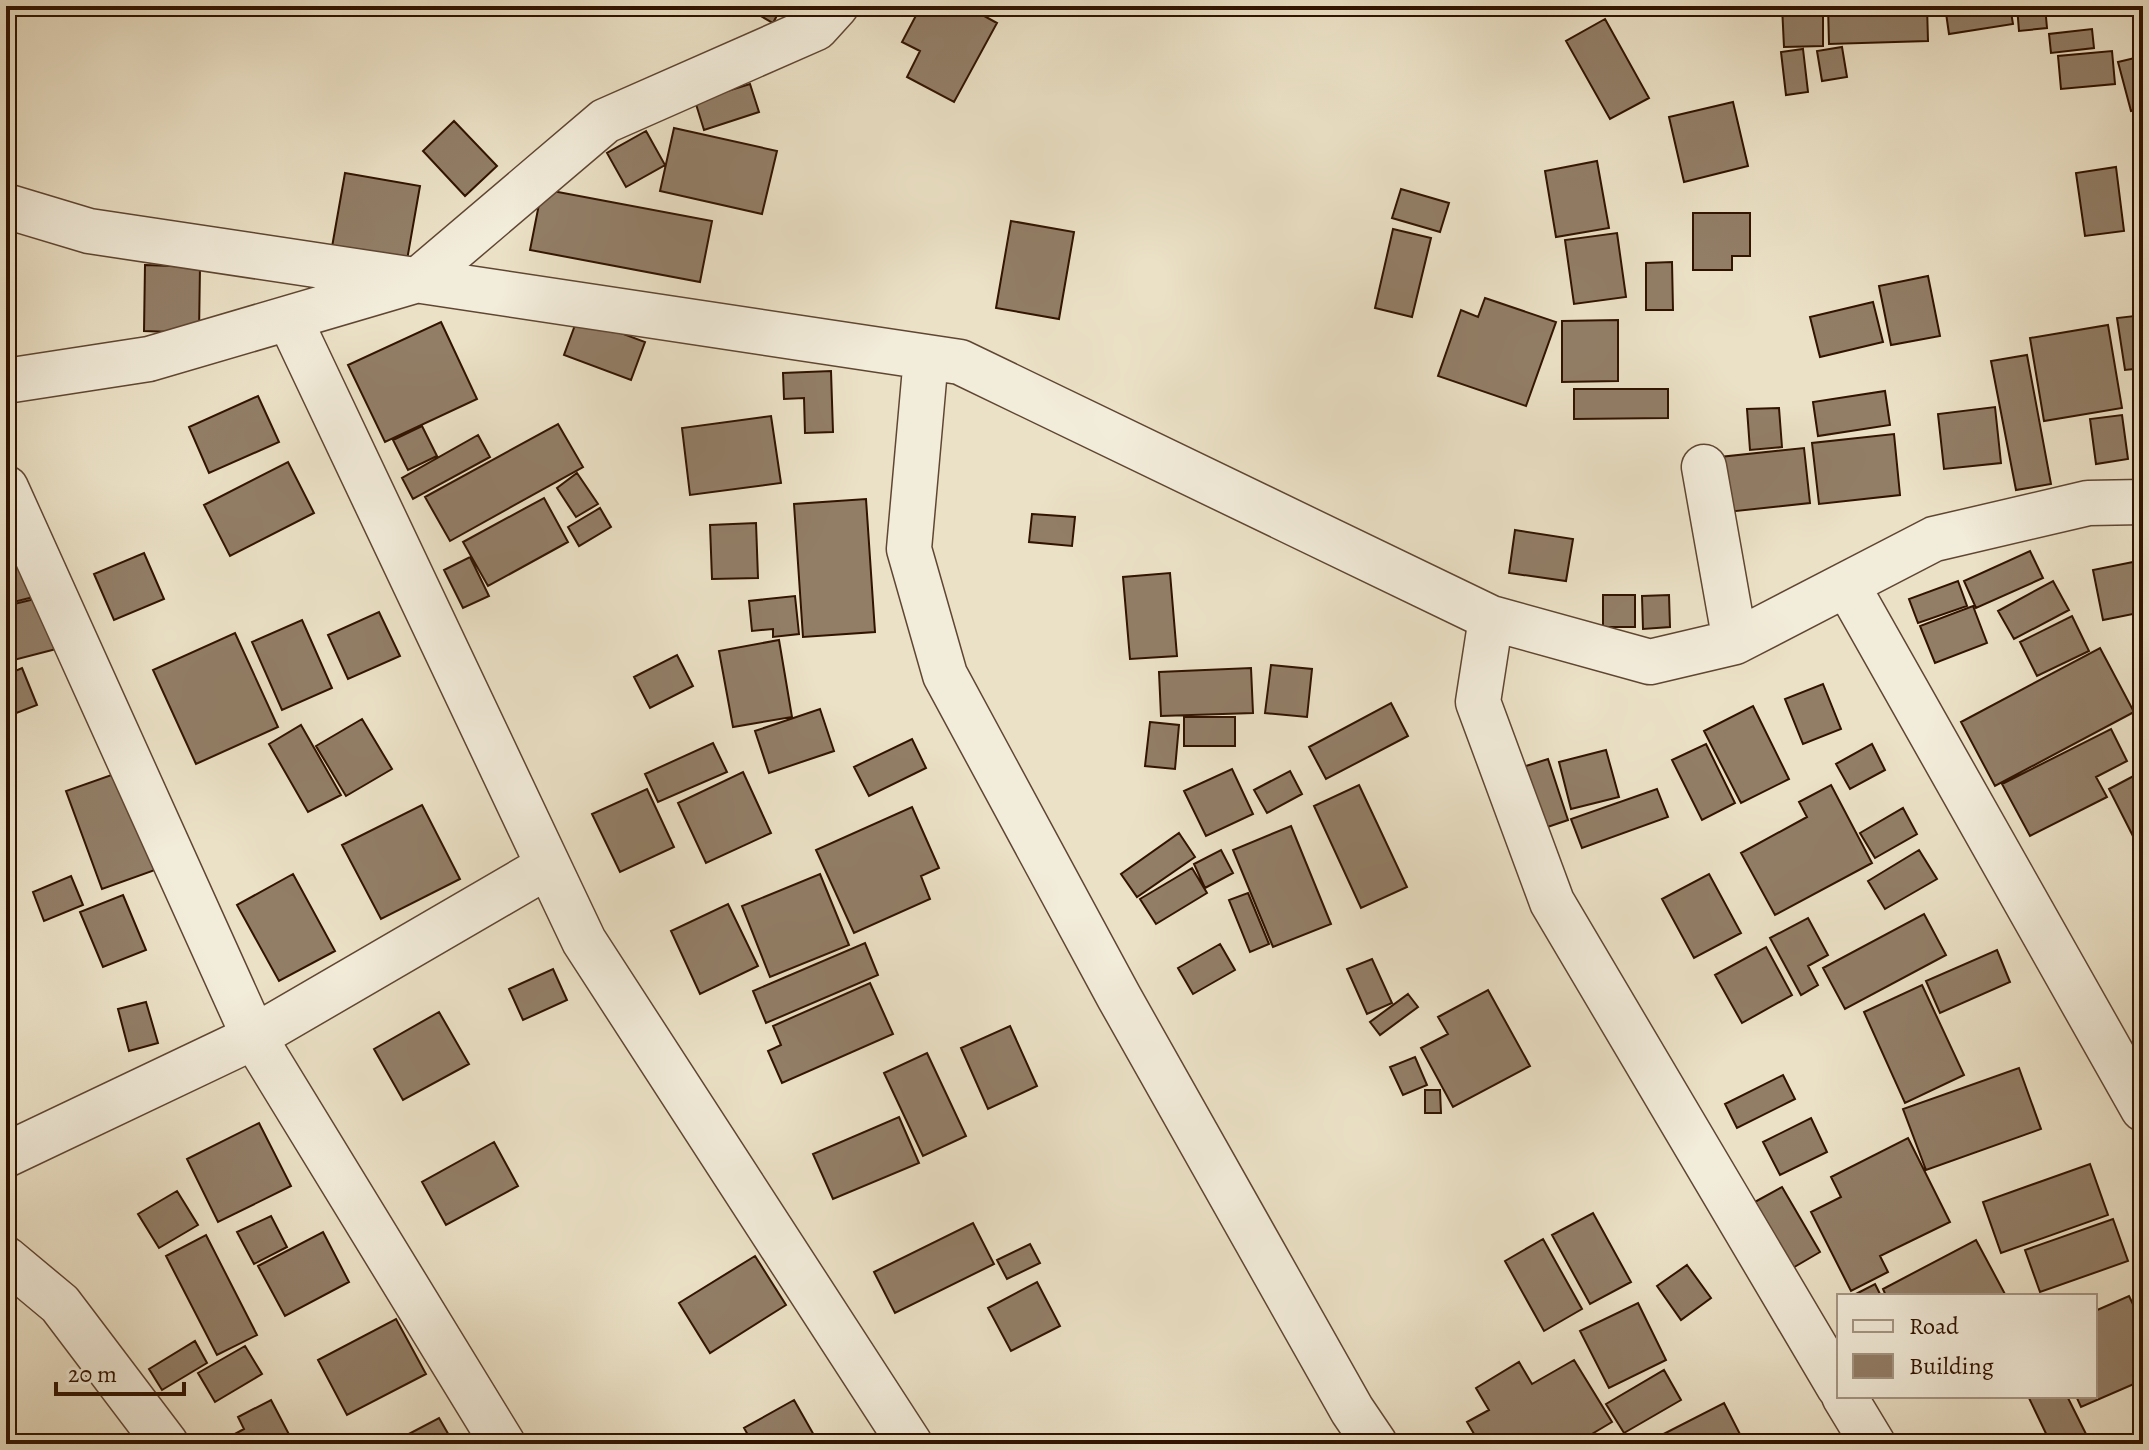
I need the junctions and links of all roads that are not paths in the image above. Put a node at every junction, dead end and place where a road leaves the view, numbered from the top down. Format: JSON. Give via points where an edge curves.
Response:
{"nodes":[{"id":1,"x":836,"y":6,"type":"edge"},
{"id":2,"x":6,"y":206,"type":"edge"},
{"id":3,"x":418,"y":280,"type":"junction"},
{"id":4,"x":289,"y":318,"type":"junction"},
{"id":5,"x":926,"y":357,"type":"junction"},
{"id":6,"x":6,"y":381,"type":"edge"},
{"id":7,"x":1704,"y":467,"type":"dead end"},
{"id":8,"x":6,"y":488,"type":"edge"},
{"id":9,"x":2143,"y":502,"type":"edge"},
{"id":10,"x":1847,"y":585,"type":"junction"},
{"id":11,"x":1491,"y":618,"type":"junction"},
{"id":12,"x":1735,"y":642,"type":"junction"},
{"id":13,"x":548,"y":866,"type":"junction"},
{"id":14,"x":254,"y":1037,"type":"junction"},
{"id":15,"x":2143,"y":1109,"type":"edge"},
{"id":16,"x":6,"y":1155,"type":"edge"},
{"id":17,"x":6,"y":1259,"type":"edge"},
{"id":18,"x":1837,"y":1384,"type":"edge"},
{"id":19,"x":1845,"y":1398,"type":"edge"},
{"id":20,"x":166,"y":1444,"type":"edge"},
{"id":21,"x":503,"y":1444,"type":"edge"},
{"id":22,"x":910,"y":1444,"type":"edge"},
{"id":23,"x":1375,"y":1444,"type":"edge"},
{"id":24,"x":1873,"y":1444,"type":"edge"}],
"edges":[{"from":1,"to":3,"type":"street","via":[[816,28],[605,121]]},
{"from":2,"to":3,"type":"street","via":[[89,231]]},
{"from":3,"to":4,"type":"street"},
{"from":3,"to":5,"type":"street"},
{"from":4,"to":6,"type":"street","via":[[149,359]]},
{"from":4,"to":13,"type":"street"},
{"from":5,"to":11,"type":"street","via":[[960,362]]},
{"from":5,"to":23,"type":"street","via":[[909,549],[945,675],[1119,997]]},
{"from":7,"to":12,"type":"street"},
{"from":8,"to":14,"type":"street"},
{"from":9,"to":10,"type":"street","via":[[2088,503],[1934,539]]},
{"from":10,"to":12,"type":"street"},
{"from":10,"to":15,"type":"street"},
{"from":11,"to":12,"type":"street","via":[[1650,662]]},
{"from":11,"to":18,"type":"street","via":[[1478,702],[1552,902]]},
{"from":13,"to":14,"type":"street"},
{"from":13,"to":22,"type":"street","via":[[584,941]]},
{"from":14,"to":16,"type":"street"},
{"from":14,"to":21,"type":"street"},
{"from":17,"to":20,"type":"street","via":[[60,1304]]},
{"from":19,"to":24,"type":"street"}]}
